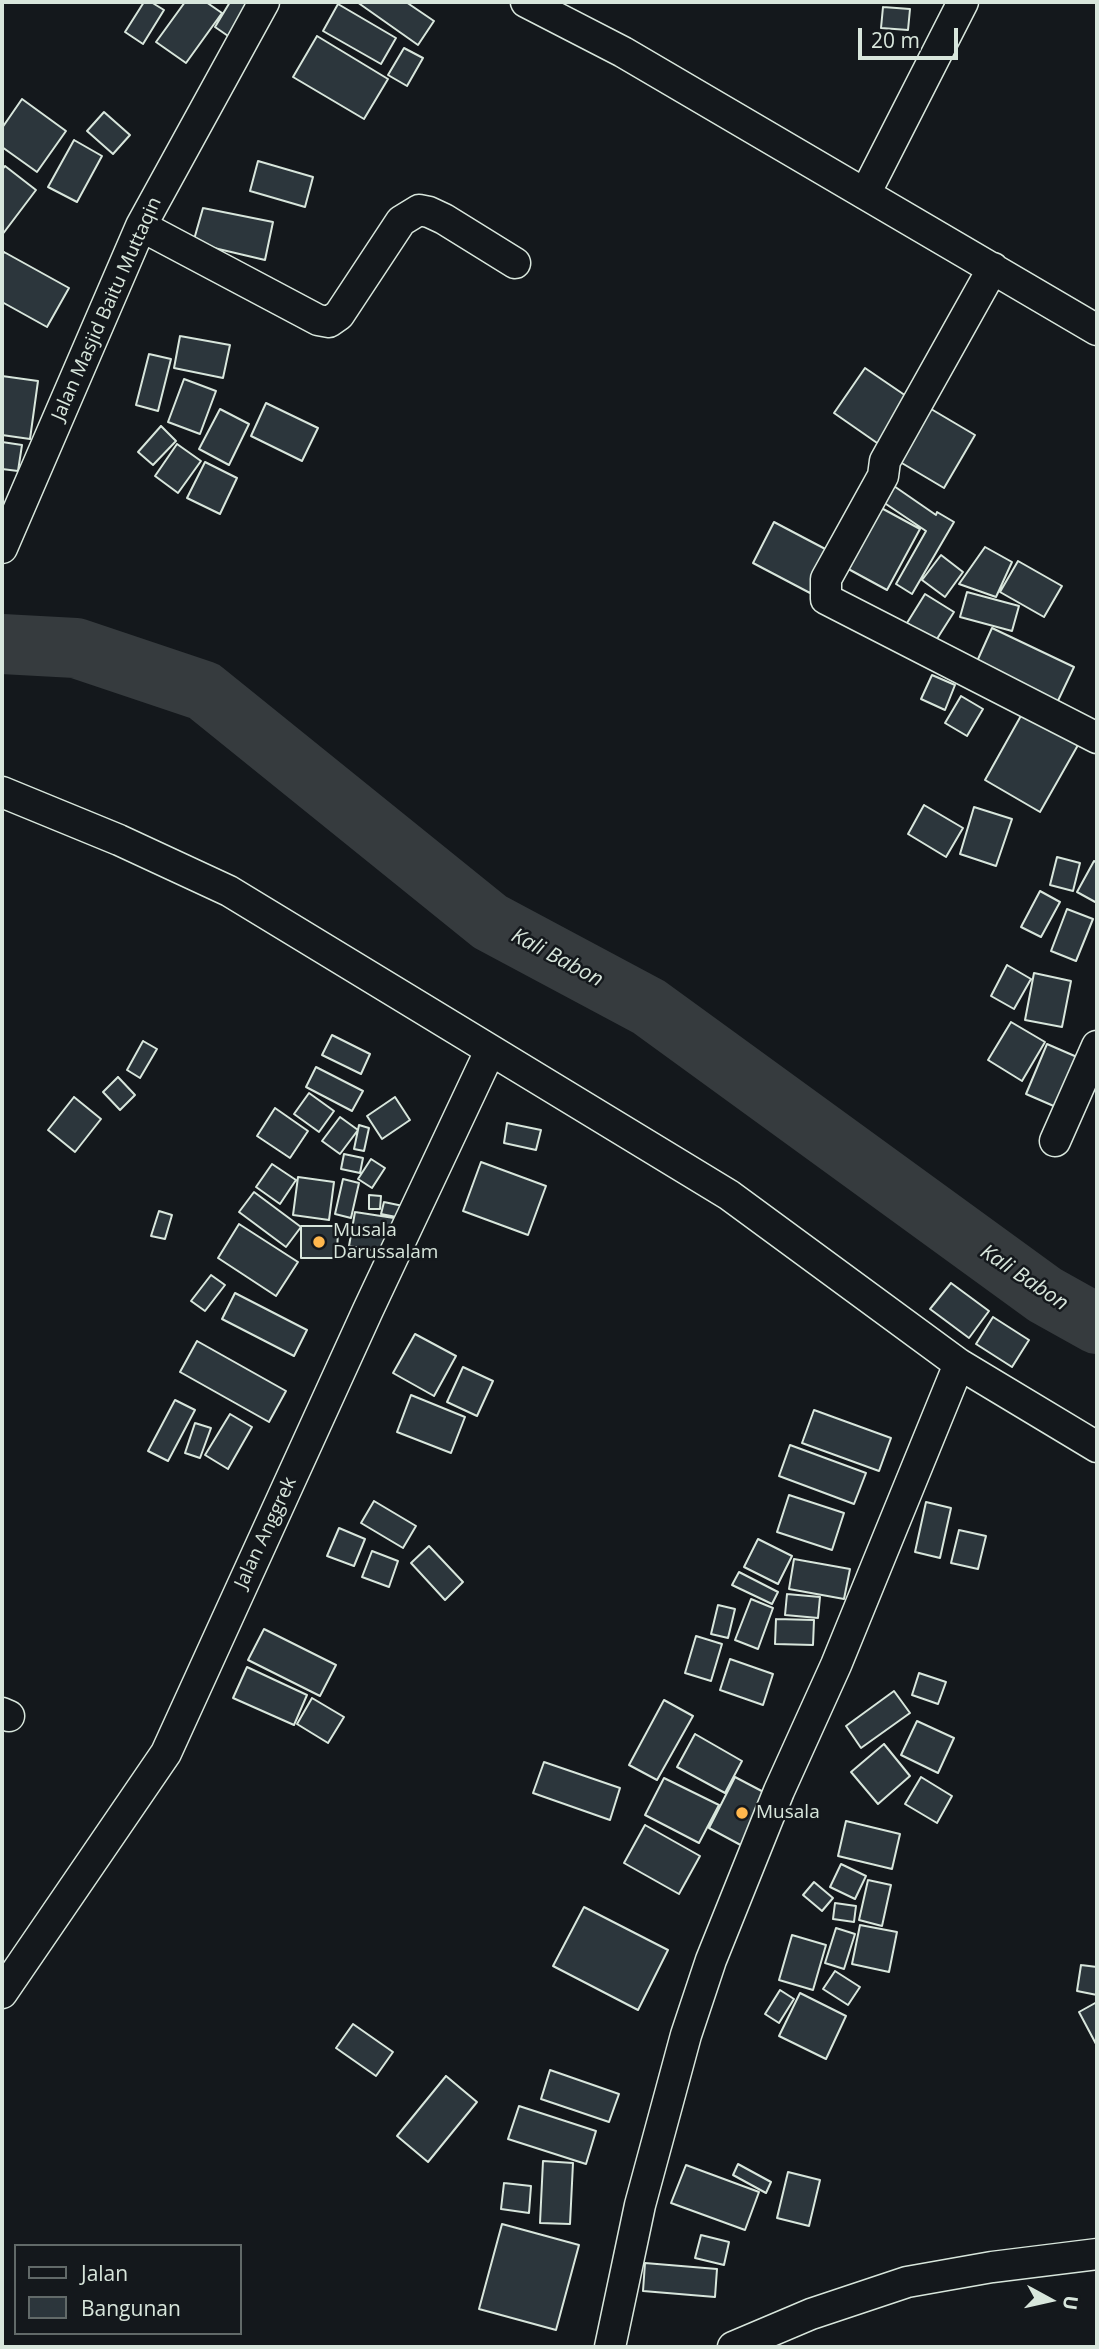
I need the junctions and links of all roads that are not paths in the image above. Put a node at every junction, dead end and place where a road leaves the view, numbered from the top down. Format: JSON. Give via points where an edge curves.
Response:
{"nodes":[{"id":1,"x":264,"y":2,"type":"edge"},
{"id":2,"x":526,"y":2,"type":"edge"},
{"id":3,"x":963,"y":2,"type":"edge"},
{"id":4,"x":865,"y":194,"type":"junction"},
{"id":5,"x":141,"y":226,"type":"junction"},
{"id":6,"x":515,"y":263,"type":"dead end"},
{"id":7,"x":993,"y":268,"type":"junction"},
{"id":8,"x":1097,"y":330,"type":"edge"},
{"id":9,"x":8,"y":519,"type":"edge"},
{"id":10,"x":2,"y":548,"type":"edge"},
{"id":11,"x":1097,"y":738,"type":"edge"},
{"id":12,"x":2,"y":792,"type":"edge"},
{"id":13,"x":1097,"y":1046,"type":"edge"},
{"id":14,"x":491,"y":1051,"type":"junction"},
{"id":15,"x":1055,"y":1141,"type":"dead end"},
{"id":16,"x":959,"y":1364,"type":"junction"},
{"id":17,"x":1097,"y":1447,"type":"edge"},
{"id":18,"x":2,"y":1993,"type":"edge"},
{"id":19,"x":1097,"y":2254,"type":"edge"},
{"id":20,"x":610,"y":2347,"type":"edge"},
{"id":21,"x":733,"y":2347,"type":"edge"}],
"edges":[{"from":1,"to":5,"type":"street","name":"Jalan Masjid Baitu Muttaqin"},
{"from":2,"to":4,"type":"street","via":[[623,52]]},
{"from":3,"to":4,"type":"street"},
{"from":4,"to":7,"type":"street"},
{"from":5,"to":6,"type":"street","via":[[328,322],[339,315],[401,221],[419,211],[444,219]]},
{"from":5,"to":9,"type":"street","name":"Jalan Masjid Baitu Muttaqin"},
{"from":7,"to":8,"type":"street"},
{"from":7,"to":11,"type":"street","via":[[885,461],[883,476],[826,579],[825,599]]},
{"from":9,"to":10,"type":"street","name":"Jalan Masjid Baitu Muttaqin"},
{"from":12,"to":14,"type":"street","via":[[229,891]]},
{"from":13,"to":15,"type":"street"},
{"from":14,"to":16,"type":"street","via":[[729,1195]]},
{"from":14,"to":18,"type":"street","name":"Jalan Anggrek","via":[[166,1753]]},
{"from":16,"to":17,"type":"street"},
{"from":16,"to":20,"type":"street","via":[[710,1960],[640,2205]]},
{"from":19,"to":21,"type":"street","via":[[907,2282],[811,2314]]}]}
